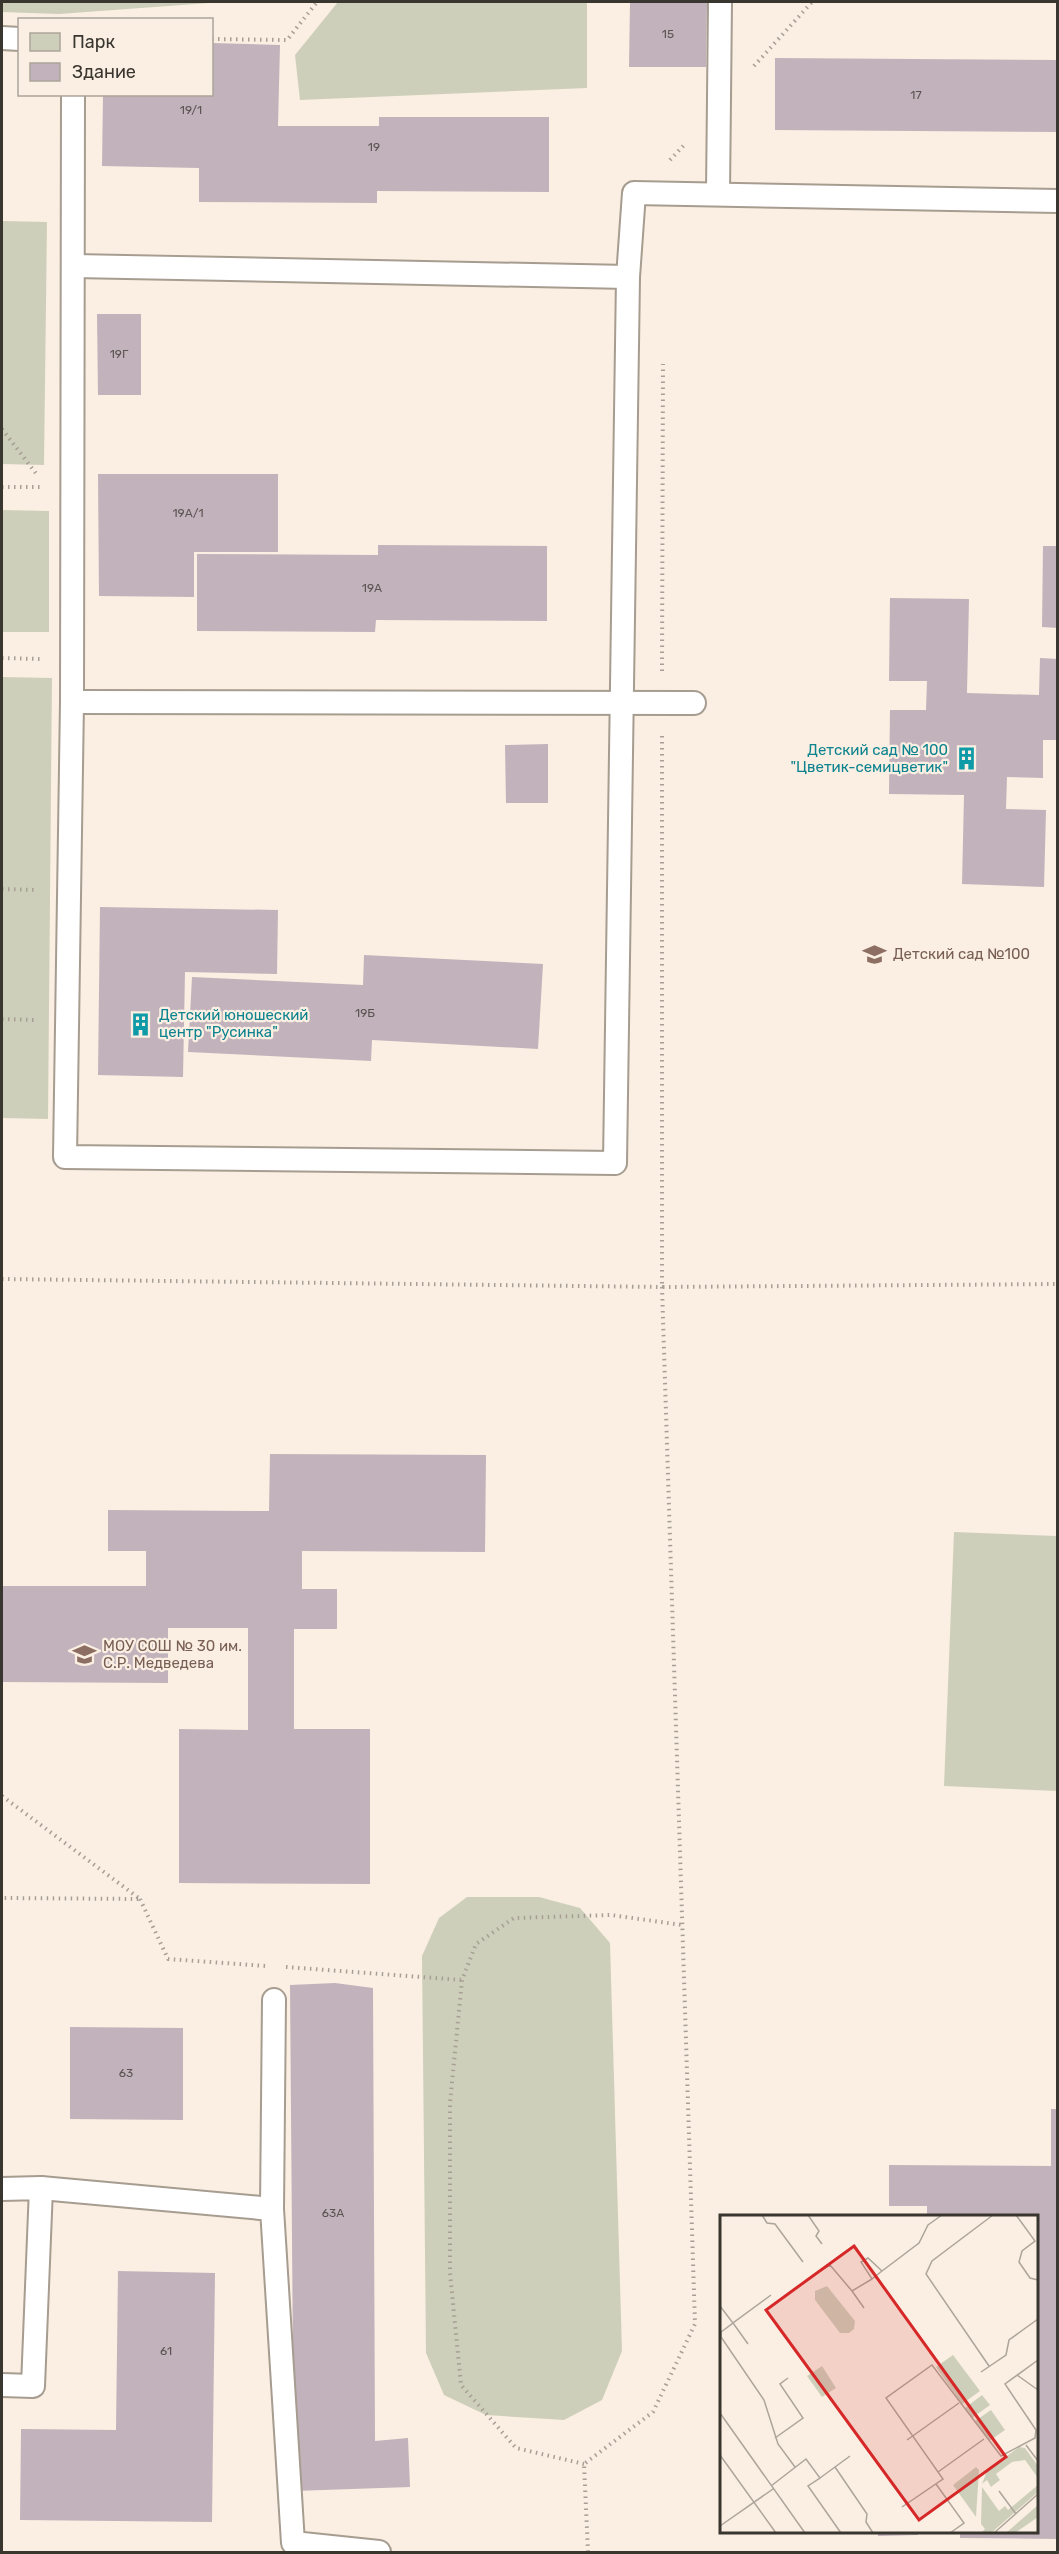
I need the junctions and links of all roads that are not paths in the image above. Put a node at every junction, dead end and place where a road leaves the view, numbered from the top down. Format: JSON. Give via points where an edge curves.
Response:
{"nodes":[{"id":1,"x":720,"y":2,"type":"edge"},
{"id":2,"x":2,"y":38,"type":"edge"},
{"id":3,"x":18,"y":39,"type":"edge"},
{"id":4,"x":73,"y":96,"type":"edge"},
{"id":5,"x":718,"y":194,"type":"junction"},
{"id":6,"x":1058,"y":201,"type":"edge"},
{"id":7,"x":74,"y":266,"type":"junction"},
{"id":8,"x":628,"y":277,"type":"junction"},
{"id":9,"x":72,"y":702,"type":"junction"},
{"id":10,"x":694,"y":703,"type":"dead end"},
{"id":11,"x":620,"y":704,"type":"junction"},
{"id":12,"x":274,"y":2000,"type":"dead end"},
{"id":13,"x":41,"y":2188,"type":"junction"},
{"id":14,"x":2,"y":2189,"type":"edge"},
{"id":15,"x":272,"y":2210,"type":"junction"},
{"id":16,"x":2,"y":2385,"type":"edge"},
{"id":17,"x":379,"y":2553,"type":"edge"}],
"edges":[{"from":1,"to":5,"type":"lane"},
{"from":2,"to":3,"type":"lane"},
{"from":4,"to":7,"type":"lane"},
{"from":5,"to":6,"type":"lane"},
{"from":5,"to":8,"type":"lane","via":[[634,193]]},
{"from":7,"to":8,"type":"lane"},
{"from":7,"to":9,"type":"lane"},
{"from":8,"to":11,"type":"lane"},
{"from":9,"to":11,"type":"lane"},
{"from":9,"to":11,"type":"lane","via":[[65,1157],[615,1163]]},
{"from":10,"to":11,"type":"lane"},
{"from":12,"to":15,"type":"lane"},
{"from":13,"to":14,"type":"lane"},
{"from":13,"to":15,"type":"lane"},
{"from":13,"to":16,"type":"lane","via":[[33,2386]]},
{"from":15,"to":17,"type":"lane","via":[[293,2543]]}]}
